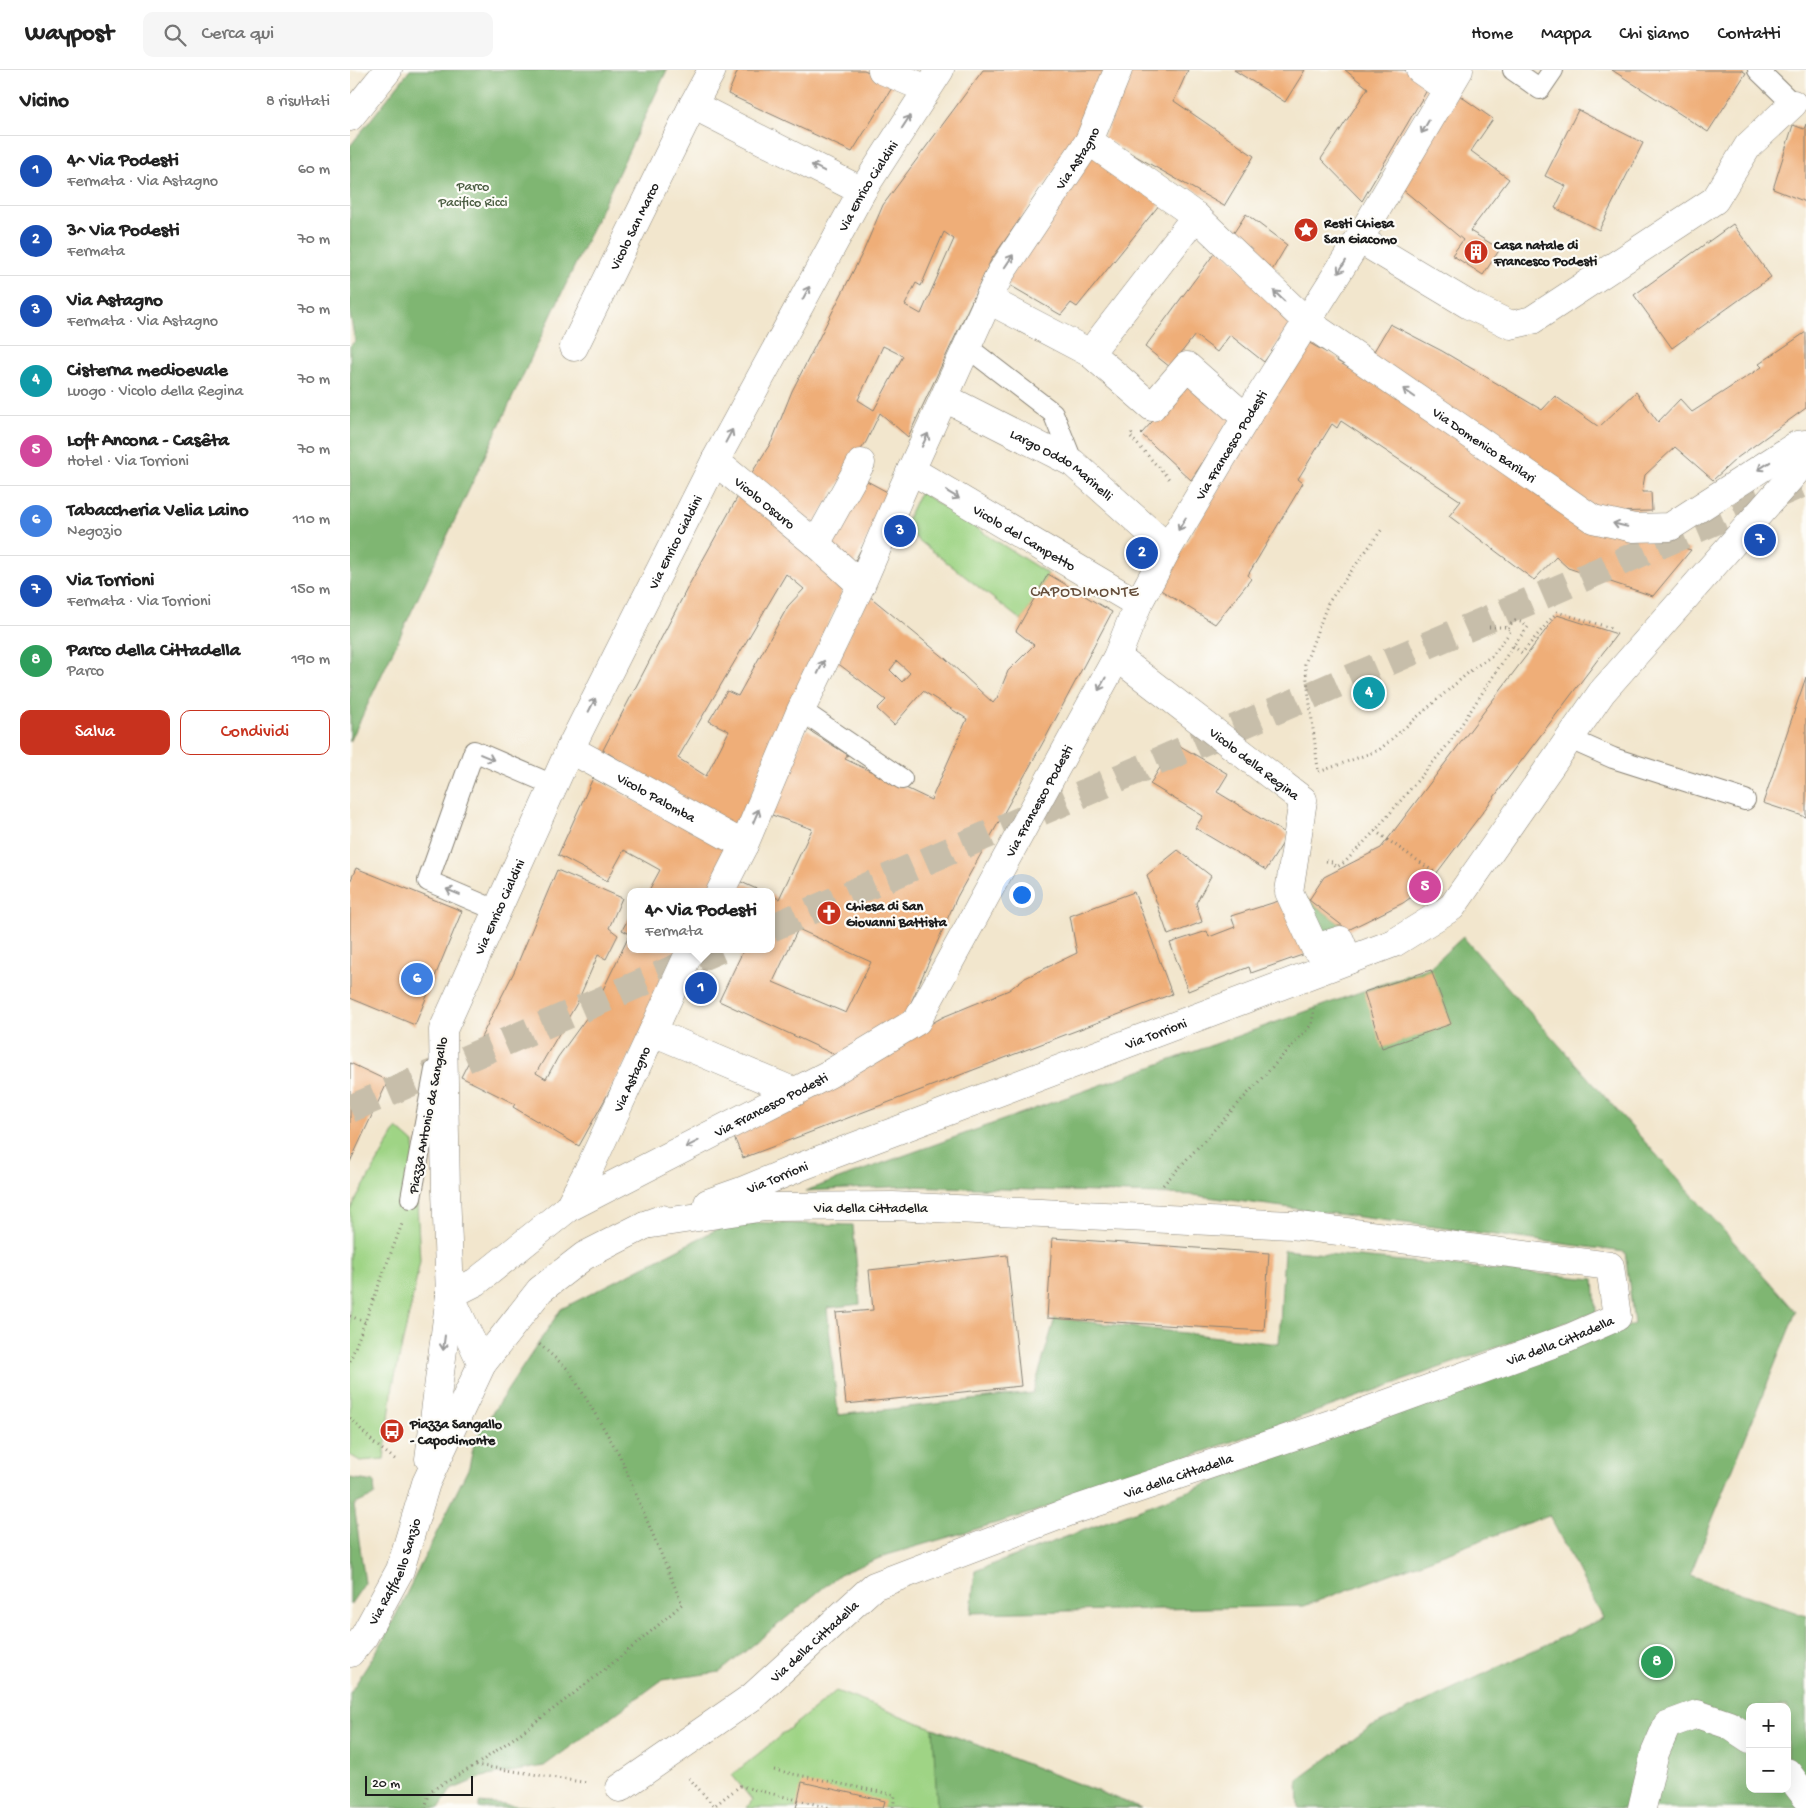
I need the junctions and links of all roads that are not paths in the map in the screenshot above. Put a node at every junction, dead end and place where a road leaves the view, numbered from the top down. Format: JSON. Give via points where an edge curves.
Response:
{"nodes":[{"id":1,"x":388,"y":70,"type":"edge"},
{"id":2,"x":712,"y":70,"type":"edge"},
{"id":3,"x":882,"y":70,"type":"edge"},
{"id":4,"x":1118,"y":70,"type":"edge"},
{"id":5,"x":1420,"y":70,"type":"edge"},
{"id":6,"x":1513,"y":70,"type":"edge"},
{"id":7,"x":1553,"y":70,"type":"edge"},
{"id":8,"x":1758,"y":70,"type":"edge"},
{"id":9,"x":933,"y":80,"type":"edge"},
{"id":10,"x":1453,"y":80,"type":"edge"},
{"id":11,"x":1793,"y":104,"type":"joint"},
{"id":12,"x":693,"y":105,"type":"junction"},
{"id":13,"x":350,"y":117,"type":"edge"},
{"id":14,"x":1089,"y":142,"type":"junction"},
{"id":15,"x":862,"y":191,"type":"junction"},
{"id":16,"x":1196,"y":216,"type":"junction"},
{"id":17,"x":1359,"y":239,"type":"junction"},
{"id":18,"x":989,"y":300,"type":"junction"},
{"id":19,"x":1307,"y":322,"type":"junction"},
{"id":20,"x":574,"y":347,"type":"dead end"},
{"id":21,"x":967,"y":348,"type":"junction"},
{"id":22,"x":1090,"y":353,"type":"junction"},
{"id":23,"x":945,"y":398,"type":"junction"},
{"id":24,"x":1246,"y":418,"type":"junction"},
{"id":25,"x":1806,"y":444,"type":"edge"},
{"id":26,"x":1806,"y":460,"type":"edge"},
{"id":27,"x":715,"y":461,"type":"junction"},
{"id":28,"x":861,"y":463,"type":"dead end"},
{"id":29,"x":1073,"y":463,"type":"junction"},
{"id":30,"x":911,"y":470,"type":"junction"},
{"id":31,"x":816,"y":544,"type":"junction"},
{"id":32,"x":1168,"y":548,"type":"junction"},
{"id":33,"x":861,"y":585,"type":"junction"},
{"id":34,"x":1138,"y":604,"type":"junction"},
{"id":35,"x":1117,"y":657,"type":"junction"},
{"id":36,"x":801,"y":710,"type":"junction"},
{"id":37,"x":1570,"y":739,"type":"junction"},
{"id":38,"x":570,"y":749,"type":"junction"},
{"id":39,"x":902,"y":779,"type":"dead end"},
{"id":40,"x":553,"y":785,"type":"junction"},
{"id":41,"x":1745,"y":800,"type":"dead end"},
{"id":42,"x":744,"y":845,"type":"junction"},
{"id":43,"x":722,"y":888,"type":"edge"},
{"id":44,"x":498,"y":911,"type":"junction"},
{"id":45,"x":690,"y":953,"type":"edge"},
{"id":46,"x":1348,"y":960,"type":"junction"},
{"id":47,"x":443,"y":1030,"type":"junction"},
{"id":48,"x":653,"y":1032,"type":"junction"},
{"id":49,"x":795,"y":1092,"type":"junction"},
{"id":50,"x":411,"y":1198,"type":"road end"},
{"id":51,"x":568,"y":1208,"type":"junction"},
{"id":52,"x":645,"y":1225,"type":"junction"},
{"id":53,"x":450,"y":1295,"type":"junction"},
{"id":54,"x":482,"y":1364,"type":"junction"},
{"id":55,"x":426,"y":1483,"type":"junction"},
{"id":56,"x":350,"y":1653,"type":"edge"},
{"id":57,"x":1746,"y":1737,"type":"edge"},
{"id":58,"x":1791,"y":1777,"type":"edge"},
{"id":59,"x":620,"y":1788,"type":"road end"},
{"id":60,"x":1806,"y":1797,"type":"edge"},
{"id":61,"x":1642,"y":1808,"type":"edge"}],
"edges":[{"from":1,"to":13,"type":"street"},
{"from":2,"to":12,"type":"street","name":"Vicolo San Marco"},
{"from":3,"to":9,"type":"street"},
{"from":4,"to":14,"type":"street","name":"Via Astagno"},
{"from":5,"to":10,"type":"street"},
{"from":6,"to":7,"type":"lane","via":[[1540,89]]},
{"from":8,"to":11,"type":"lane"},
{"from":15,"to":9,"type":"street","name":"Via Enrico Cialdini","one_way":true},
{"from":10,"to":17,"type":"street","name":"Via Francesco Podesti","one_way":true},
{"from":11,"to":17,"type":"street","via":[[1748,146],[1715,200],[1532,320],[1511,325],[1469,305]]},
{"from":15,"to":12,"type":"street","one_way":true},
{"from":12,"to":20,"type":"street","name":"Vicolo San Marco"},
{"from":14,"to":16,"type":"street","name":"Via Domenico Barilari"},
{"from":18,"to":14,"type":"street","name":"Via Astagno","one_way":true,"via":[[1000,274]]},
{"from":27,"to":15,"type":"street","name":"Via Enrico Cialdini","one_way":true},
{"from":19,"to":16,"type":"street","name":"Via Domenico Barilari","one_way":true},
{"from":16,"to":22,"type":"street"},
{"from":17,"to":19,"type":"street","name":"Via Francesco Podesti","one_way":true},
{"from":18,"to":21,"type":"street","name":"Via Astagno"},
{"from":18,"to":22,"type":"street"},
{"from":19,"to":24,"type":"street","name":"Via Francesco Podesti"},
{"from":25,"to":19,"type":"street","name":"Via Domenico Barilari","one_way":true,"via":[[1797,445],[1670,527],[1634,528],[1593,519]]},
{"from":21,"to":23,"type":"street","name":"Via Astagno"},
{"from":21,"to":29,"type":"lane","via":[[1053,413]]},
{"from":22,"to":24,"type":"street","via":[[1152,407],[1187,366]]},
{"from":23,"to":29,"type":"street","name":"Largo Oddo Marinelli"},
{"from":30,"to":23,"type":"street","name":"Via Astagno","one_way":true},
{"from":24,"to":32,"type":"street","name":"Via Francesco Podesti","one_way":true},
{"from":26,"to":37,"type":"street","name":"Via Torrioni","via":[[1602,692]]},
{"from":27,"to":31,"type":"street","name":"Vicolo Oscuro"},
{"from":38,"to":27,"type":"street","name":"Via Enrico Cialdini","one_way":true},
{"from":28,"to":31,"type":"street"},
{"from":29,"to":32,"type":"street","name":"Largo Oddo Marinelli"},
{"from":30,"to":33,"type":"street","name":"Via Astagno"},
{"from":30,"to":34,"type":"street","name":"Vicolo del Campetto","one_way":true},
{"from":31,"to":33,"type":"street","name":"Vicolo Oscuro"},
{"from":32,"to":34,"type":"street","name":"Via Francesco Podesti"},
{"from":36,"to":33,"type":"street","name":"Via Astagno","one_way":true},
{"from":34,"to":35,"type":"street","name":"Via Francesco Podesti"},
{"from":35,"to":46,"type":"street","name":"Vicolo della Regina","via":[[1303,800],[1289,892],[1315,948],[1340,940]]},
{"from":35,"to":49,"type":"street","name":"Via Francesco Podesti","one_way":true,"via":[[917,1020]]},
{"from":36,"to":39,"type":"lane"},
{"from":42,"to":36,"type":"street","name":"Via Astagno","one_way":true},
{"from":37,"to":41,"type":"lane","via":[[1613,758]]},
{"from":37,"to":46,"type":"street","name":"Via Torrioni","via":[[1452,907],[1394,943]]},
{"from":38,"to":40,"type":"street","name":"Via Enrico Cialdini"},
{"from":38,"to":42,"type":"street","name":"Vicolo Palomba"},
{"from":40,"to":44,"type":"street","name":"Via Enrico Cialdini"},
{"from":44,"to":40,"type":"lane","one_way":true,"via":[[428,881],[474,751]]},
{"from":42,"to":43,"type":"street","name":"Via Astagno"},
{"from":44,"to":47,"type":"street","name":"Via Enrico Cialdini"},
{"from":45,"to":48,"type":"street","name":"Via Astagno"},
{"from":46,"to":52,"type":"street","name":"Via Torrioni"},
{"from":47,"to":50,"type":"lane","name":"Piazza Antonio da Sangallo"},
{"from":47,"to":53,"type":"street","name":"Piazza Antonio da Sangallo"},
{"from":48,"to":49,"type":"street"},
{"from":48,"to":51,"type":"street","name":"Via Astagno"},
{"from":49,"to":51,"type":"street","name":"Via Francesco Podesti","one_way":true},
{"from":51,"to":53,"type":"street","via":[[476,1282]]},
{"from":52,"to":54,"type":"street","name":"Via Torrioni","via":[[584,1256],[540,1290]]},
{"from":52,"to":59,"type":"street","name":"Via della Cittadella","via":[[765,1207],[893,1206],[1292,1225],[1610,1266],[1617,1317],[1569,1338],[1342,1420],[1074,1510],[874,1586],[752,1697]]},
{"from":53,"to":54,"type":"street","name":"Piazza Antonio da Sangallo"},
{"from":53,"to":55,"type":"street","name":"Piazza Antonio da Sangallo","one_way":true},
{"from":54,"to":55,"type":"street","name":"Via Torrioni"},
{"from":55,"to":56,"type":"street","name":"Via Raffaello Sanzio","via":[[400,1570],[364,1636]]},
{"from":57,"to":61,"type":"street","via":[[1729,1725],[1697,1714],[1667,1725],[1655,1753]]},
{"from":58,"to":60,"type":"street"}]}
